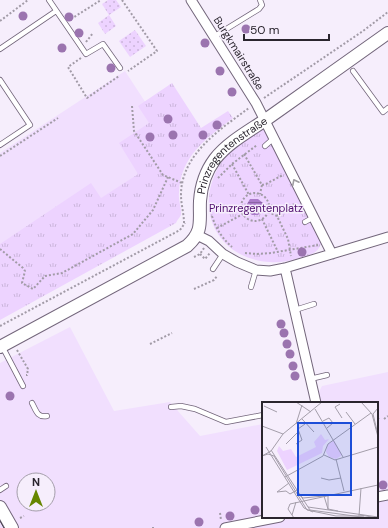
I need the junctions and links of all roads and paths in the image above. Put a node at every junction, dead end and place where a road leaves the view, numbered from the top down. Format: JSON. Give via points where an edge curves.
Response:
{"nodes":[{"id":1,"x":28,"y":0,"type":"edge"},
{"id":2,"x":49,"y":0,"type":"edge"},
{"id":3,"x":101,"y":0,"type":"edge"},
{"id":4,"x":192,"y":0,"type":"edge"},
{"id":5,"x":260,"y":0,"type":"edge"},
{"id":6,"x":56,"y":11,"type":"junction"},
{"id":7,"x":0,"y":21,"type":"edge"},
{"id":8,"x":65,"y":23,"type":"junction"},
{"id":9,"x":388,"y":33,"type":"edge"},
{"id":10,"x":215,"y":36,"type":"junction"},
{"id":11,"x":0,"y":49,"type":"edge"},
{"id":12,"x":120,"y":68,"type":"dead end"},
{"id":13,"x":353,"y":70,"type":"dead end"},
{"id":14,"x":0,"y":80,"type":"edge"},
{"id":15,"x":132,"y":106,"type":"dead end"},
{"id":16,"x":388,"y":108,"type":"edge"},
{"id":17,"x":58,"y":118,"type":"dead end"},
{"id":18,"x":265,"y":120,"type":"junction"},
{"id":19,"x":273,"y":136,"type":"junction"},
{"id":20,"x":0,"y":145,"type":"edge"},
{"id":21,"x":264,"y":146,"type":"dead end"},
{"id":22,"x":244,"y":154,"type":"junction"},
{"id":23,"x":0,"y":156,"type":"edge"},
{"id":24,"x":232,"y":164,"type":"junction"},
{"id":25,"x":168,"y":177,"type":"junction"},
{"id":26,"x":215,"y":180,"type":"dead end"},
{"id":27,"x":182,"y":183,"type":"dead end"},
{"id":28,"x":284,"y":183,"type":"dead end"},
{"id":29,"x":262,"y":185,"type":"junction"},
{"id":30,"x":260,"y":194,"type":"junction"},
{"id":31,"x":248,"y":195,"type":"junction"},
{"id":32,"x":292,"y":197,"type":"dead end"},
{"id":33,"x":268,"y":212,"type":"junction"},
{"id":34,"x":243,"y":214,"type":"junction"},
{"id":35,"x":212,"y":215,"type":"dead end"},
{"id":36,"x":277,"y":216,"type":"junction"},
{"id":37,"x":314,"y":217,"type":"junction"},
{"id":38,"x":262,"y":219,"type":"junction"},
{"id":39,"x":305,"y":222,"type":"dead end"},
{"id":40,"x":184,"y":223,"type":"dead end"},
{"id":41,"x":216,"y":228,"type":"junction"},
{"id":42,"x":197,"y":235,"type":"junction"},
{"id":43,"x":388,"y":237,"type":"edge"},
{"id":44,"x":327,"y":243,"type":"junction"},
{"id":45,"x":0,"y":249,"type":"edge"},
{"id":46,"x":236,"y":249,"type":"dead end"},
{"id":47,"x":289,"y":250,"type":"junction"},
{"id":48,"x":240,"y":251,"type":"dead end"},
{"id":49,"x":278,"y":252,"type":"junction"},
{"id":50,"x":223,"y":254,"type":"junction"},
{"id":51,"x":332,"y":254,"type":"junction"},
{"id":52,"x":213,"y":268,"type":"dead end"},
{"id":53,"x":285,"y":268,"type":"junction"},
{"id":54,"x":256,"y":270,"type":"junction"},
{"id":55,"x":209,"y":282,"type":"dead end"},
{"id":56,"x":251,"y":287,"type":"dead end"},
{"id":57,"x":194,"y":289,"type":"dead end"},
{"id":58,"x":314,"y":304,"type":"dead end"},
{"id":59,"x":294,"y":310,"type":"junction"},
{"id":60,"x":0,"y":326,"type":"edge"},
{"id":61,"x":172,"y":333,"type":"dead end"},
{"id":62,"x":150,"y":344,"type":"dead end"},
{"id":63,"x":1,"y":347,"type":"edge"},
{"id":64,"x":17,"y":350,"type":"dead end"},
{"id":65,"x":27,"y":375,"type":"dead end"},
{"id":66,"x":327,"y":375,"type":"dead end"},
{"id":67,"x":310,"y":379,"type":"junction"},
{"id":68,"x":22,"y":386,"type":"dead end"},
{"id":69,"x":316,"y":402,"type":"edge"},
{"id":70,"x":32,"y":403,"type":"dead end"},
{"id":71,"x":171,"y":407,"type":"dead end"},
{"id":72,"x":262,"y":415,"type":"edge"},
{"id":73,"x":47,"y":416,"type":"dead end"},
{"id":74,"x":388,"y":416,"type":"edge"},
{"id":75,"x":384,"y":419,"type":"dead end"},
{"id":76,"x":6,"y":486,"type":"dead end"},
{"id":77,"x":0,"y":490,"type":"edge"},
{"id":78,"x":388,"y":495,"type":"edge"},
{"id":79,"x":378,"y":497,"type":"edge"},
{"id":80,"x":0,"y":507,"type":"edge"},
{"id":81,"x":24,"y":516,"type":"dead end"},
{"id":82,"x":275,"y":518,"type":"edge"},
{"id":83,"x":15,"y":524,"type":"edge"},
{"id":84,"x":225,"y":528,"type":"edge"}],
"edges":[{"from":1,"to":7,"type":"path"},
{"from":2,"to":6,"type":"lane"},
{"from":3,"to":8,"type":"path"},
{"from":4,"to":10,"type":"street","name":"Burgkmairstraße"},
{"from":5,"to":10,"type":"lane","via":[[262,5],[259,9]]},
{"from":6,"to":8,"type":"lane"},
{"from":6,"to":11,"type":"lane"},
{"from":8,"to":12,"type":"lane","via":[[86,54],[103,44]]},
{"from":9,"to":18,"type":"street","name":"Prinzregentenstraße"},
{"from":10,"to":18,"type":"street","name":"Burgkmairstraße"},
{"from":13,"to":16,"type":"lane","via":[[383,112]]},
{"from":14,"to":20,"type":"lane","via":[[30,125]]},
{"from":15,"to":25,"type":"path","via":[[134,131],[163,175]]},
{"from":17,"to":23,"type":"path"},
{"from":18,"to":19,"type":"street"},
{"from":18,"to":42,"type":"street","name":"Prinzregentenstraße","via":[[221,152],[210,167],[203,185]]},
{"from":19,"to":21,"type":"lane"},
{"from":19,"to":22,"type":"path"},
{"from":37,"to":19,"type":"street","one_way":true},
{"from":22,"to":24,"type":"path"},
{"from":22,"to":29,"type":"path"},
{"from":24,"to":26,"type":"path"},
{"from":24,"to":31,"type":"path"},
{"from":25,"to":27,"type":"path"},
{"from":25,"to":45,"type":"path","via":[[153,210],[133,234],[62,273],[45,276],[33,289],[22,283],[25,271],[23,268]]},
{"from":28,"to":29,"type":"path","via":[[280,176]]},
{"from":29,"to":30,"type":"path"},
{"from":30,"to":31,"type":"path"},
{"from":30,"to":33,"type":"path","via":[[268,203]]},
{"from":31,"to":34,"type":"path","via":[[242,201]]},
{"from":32,"to":36,"type":"path","via":[[295,204]]},
{"from":33,"to":36,"type":"path"},
{"from":33,"to":38,"type":"path"},
{"from":34,"to":38,"type":"path","via":[[253,221]]},
{"from":34,"to":41,"type":"path"},
{"from":35,"to":41,"type":"path"},
{"from":36,"to":47,"type":"path","via":[[288,239]]},
{"from":37,"to":39,"type":"lane"},
{"from":37,"to":44,"type":"street"},
{"from":38,"to":49,"type":"path"},
{"from":40,"to":60,"type":"path","via":[[180,230]]},
{"from":41,"to":46,"type":"path"},
{"from":42,"to":50,"type":"street","via":[[209,241]]},
{"from":42,"to":63,"type":"street","via":[[187,246]]},
{"from":43,"to":51,"type":"street"},
{"from":44,"to":47,"type":"path"},
{"from":44,"to":51,"type":"street"},
{"from":47,"to":49,"type":"path"},
{"from":48,"to":49,"type":"path","via":[[257,254]]},
{"from":50,"to":52,"type":"lane"},
{"from":50,"to":54,"type":"street"},
{"from":51,"to":53,"type":"street"},
{"from":53,"to":54,"type":"street"},
{"from":53,"to":59,"type":"street"},
{"from":54,"to":56,"type":"lane"},
{"from":55,"to":57,"type":"path"},
{"from":58,"to":59,"type":"lane"},
{"from":59,"to":67,"type":"street"},
{"from":61,"to":62,"type":"path"},
{"from":63,"to":68,"type":"lane"},
{"from":64,"to":65,"type":"path","via":[[28,369]]},
{"from":66,"to":67,"type":"lane"},
{"from":67,"to":69,"type":"street"},
{"from":70,"to":73,"type":"lane","via":[[38,414]]},
{"from":71,"to":72,"type":"lane","via":[[195,408],[226,422]]},
{"from":74,"to":75,"type":"path"},
{"from":76,"to":77,"type":"lane"},
{"from":78,"to":79,"type":"street"},
{"from":80,"to":83,"type":"street"},
{"from":81,"to":83,"type":"path"},
{"from":82,"to":84,"type":"street"}]}
